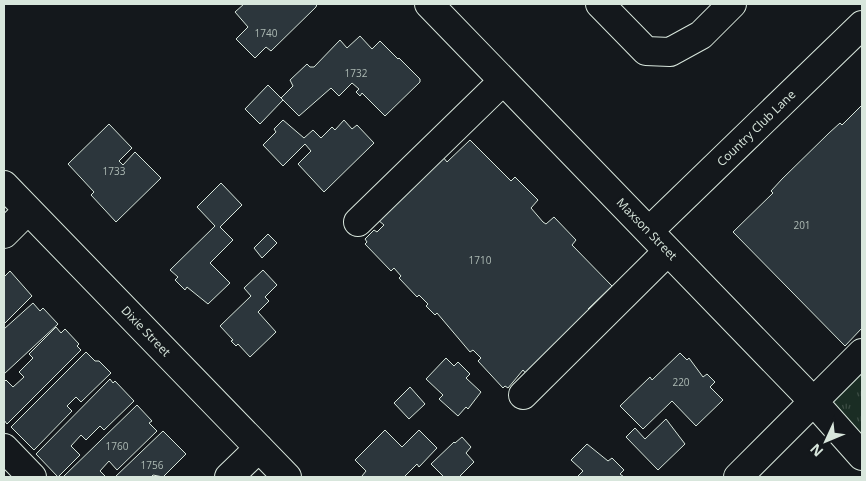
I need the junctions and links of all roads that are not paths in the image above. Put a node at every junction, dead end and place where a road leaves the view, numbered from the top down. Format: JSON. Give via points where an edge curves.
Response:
{"nodes":[{"id":1,"x":429,"y":4,"type":"edge"},
{"id":2,"x":600,"y":4,"type":"edge"},
{"id":3,"x":732,"y":4,"type":"edge"},
{"id":4,"x":862,"y":25,"type":"edge"},
{"id":5,"x":504,"y":81,"type":"junction"},
{"id":6,"x":4,"y":185,"type":"edge"},
{"id":7,"x":28,"y":210,"type":"junction"},
{"id":8,"x":358,"y":222,"type":"dead end"},
{"id":9,"x":649,"y":231,"type":"junction"},
{"id":10,"x":4,"y":234,"type":"edge"},
{"id":11,"x":668,"y":251,"type":"junction"},
{"id":12,"x":862,"y":353,"type":"edge"},
{"id":13,"x":523,"y":395,"type":"dead end"},
{"id":14,"x":814,"y":402,"type":"junction"},
{"id":15,"x":259,"y":448,"type":"junction"},
{"id":16,"x":6,"y":456,"type":"edge"},
{"id":17,"x":862,"y":456,"type":"edge"},
{"id":18,"x":32,"y":477,"type":"edge"},
{"id":19,"x":228,"y":477,"type":"edge"},
{"id":20,"x":287,"y":477,"type":"edge"},
{"id":21,"x":738,"y":477,"type":"edge"}],
"edges":[{"from":1,"to":5,"type":"street","name":"Maxson Street"},
{"from":2,"to":3,"type":"street","via":[[646,51],[670,52],[700,35]]},
{"from":4,"to":9,"type":"street","name":"Country Club Lane"},
{"from":5,"to":8,"type":"street"},
{"from":5,"to":9,"type":"street","name":"Maxson Street"},
{"from":6,"to":7,"type":"street","name":"Dixie Street"},
{"from":7,"to":10,"type":"street"},
{"from":7,"to":15,"type":"street","name":"Dixie Street"},
{"from":9,"to":11,"type":"street","name":"Maxson Street"},
{"from":11,"to":13,"type":"street"},
{"from":11,"to":14,"type":"street","name":"Maxson Street"},
{"from":12,"to":14,"type":"street"},
{"from":14,"to":17,"type":"street","name":"Maxson Street"},
{"from":14,"to":21,"type":"street"},
{"from":15,"to":19,"type":"street"},
{"from":15,"to":20,"type":"street","name":"Dixie Street"},
{"from":16,"to":18,"type":"street"}]}
